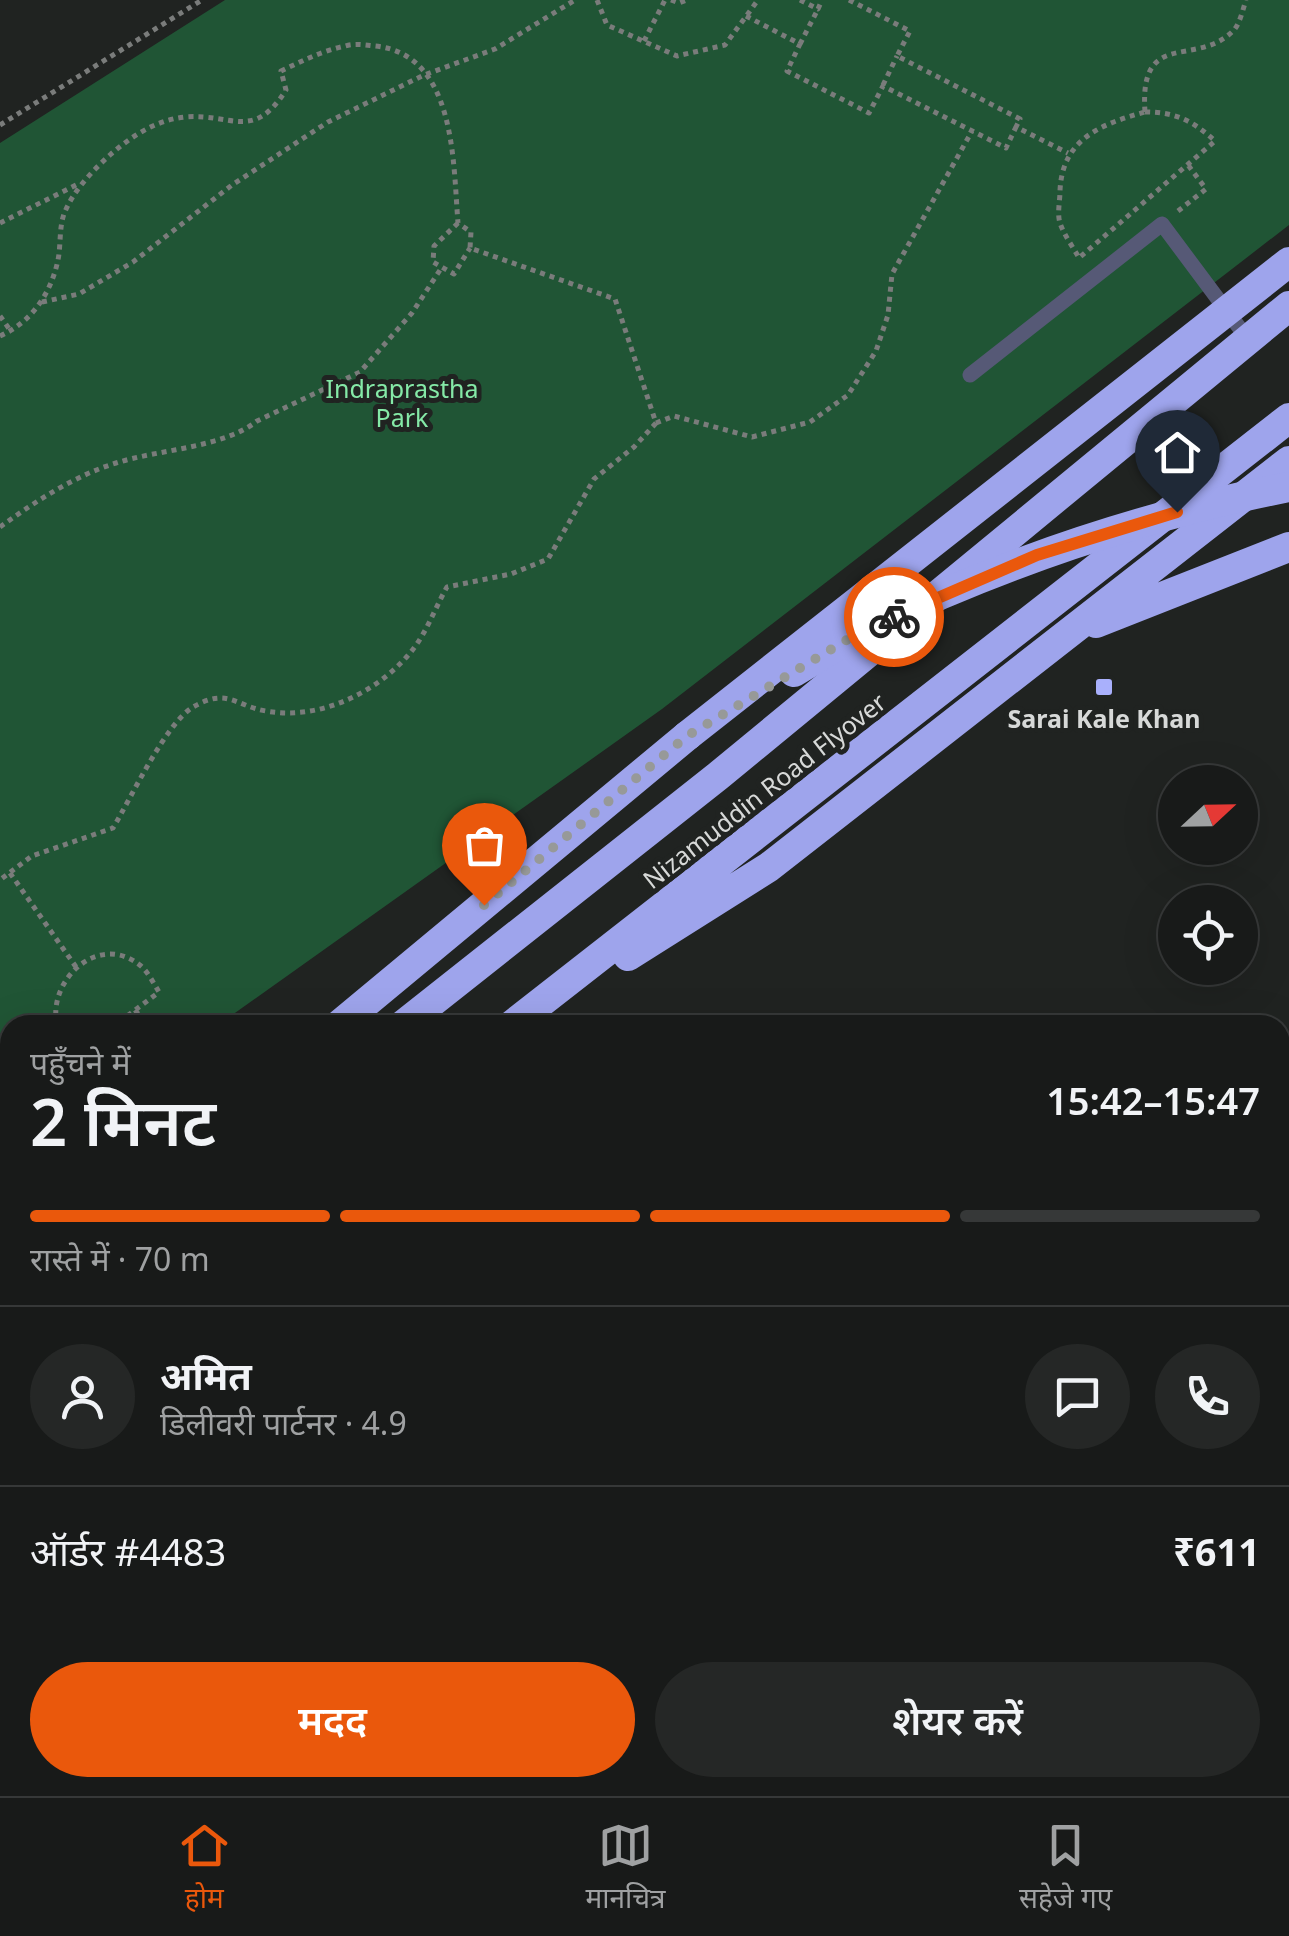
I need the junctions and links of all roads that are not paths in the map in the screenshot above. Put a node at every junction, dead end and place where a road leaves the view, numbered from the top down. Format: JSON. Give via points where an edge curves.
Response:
{"nodes":[{"id":1,"x":1289,"y":262,"type":"edge"},
{"id":2,"x":1289,"y":306,"type":"edge"},
{"id":3,"x":1247,"y":338,"type":"junction"},
{"id":4,"x":970,"y":375,"type":"dead end"},
{"id":5,"x":1289,"y":418,"type":"edge"},
{"id":6,"x":1289,"y":461,"type":"edge"},
{"id":7,"x":1289,"y":487,"type":"edge"},
{"id":8,"x":1289,"y":547,"type":"edge"},
{"id":9,"x":1066,"y":635,"type":"junction"},
{"id":10,"x":687,"y":736,"type":"junction"},
{"id":11,"x":351,"y":1015,"type":"edge"},
{"id":12,"x":416,"y":1015,"type":"edge"},
{"id":13,"x":529,"y":1015,"type":"edge"},
{"id":14,"x":532,"y":1015,"type":"edge"}],
"edges":[{"from":1,"to":10,"type":"highway","bridge":true},
{"from":2,"to":3,"type":"highway"},
{"from":3,"to":4,"type":"lane","via":[[1162,224]]},
{"from":3,"to":12,"type":"highway","via":[[718,776]]},
{"from":5,"to":13,"type":"highway","name":"Nizamuddin Road Flyover","bridge":true},
{"from":6,"to":9,"type":"highway"},
{"from":7,"to":10,"type":"highway","bridge":true,"via":[[1210,502],[1037,555],[870,626]]},
{"from":8,"to":9,"type":"highway"},
{"from":9,"to":14,"type":"highway","via":[[769,867]]},
{"from":10,"to":11,"type":"highway"}]}
